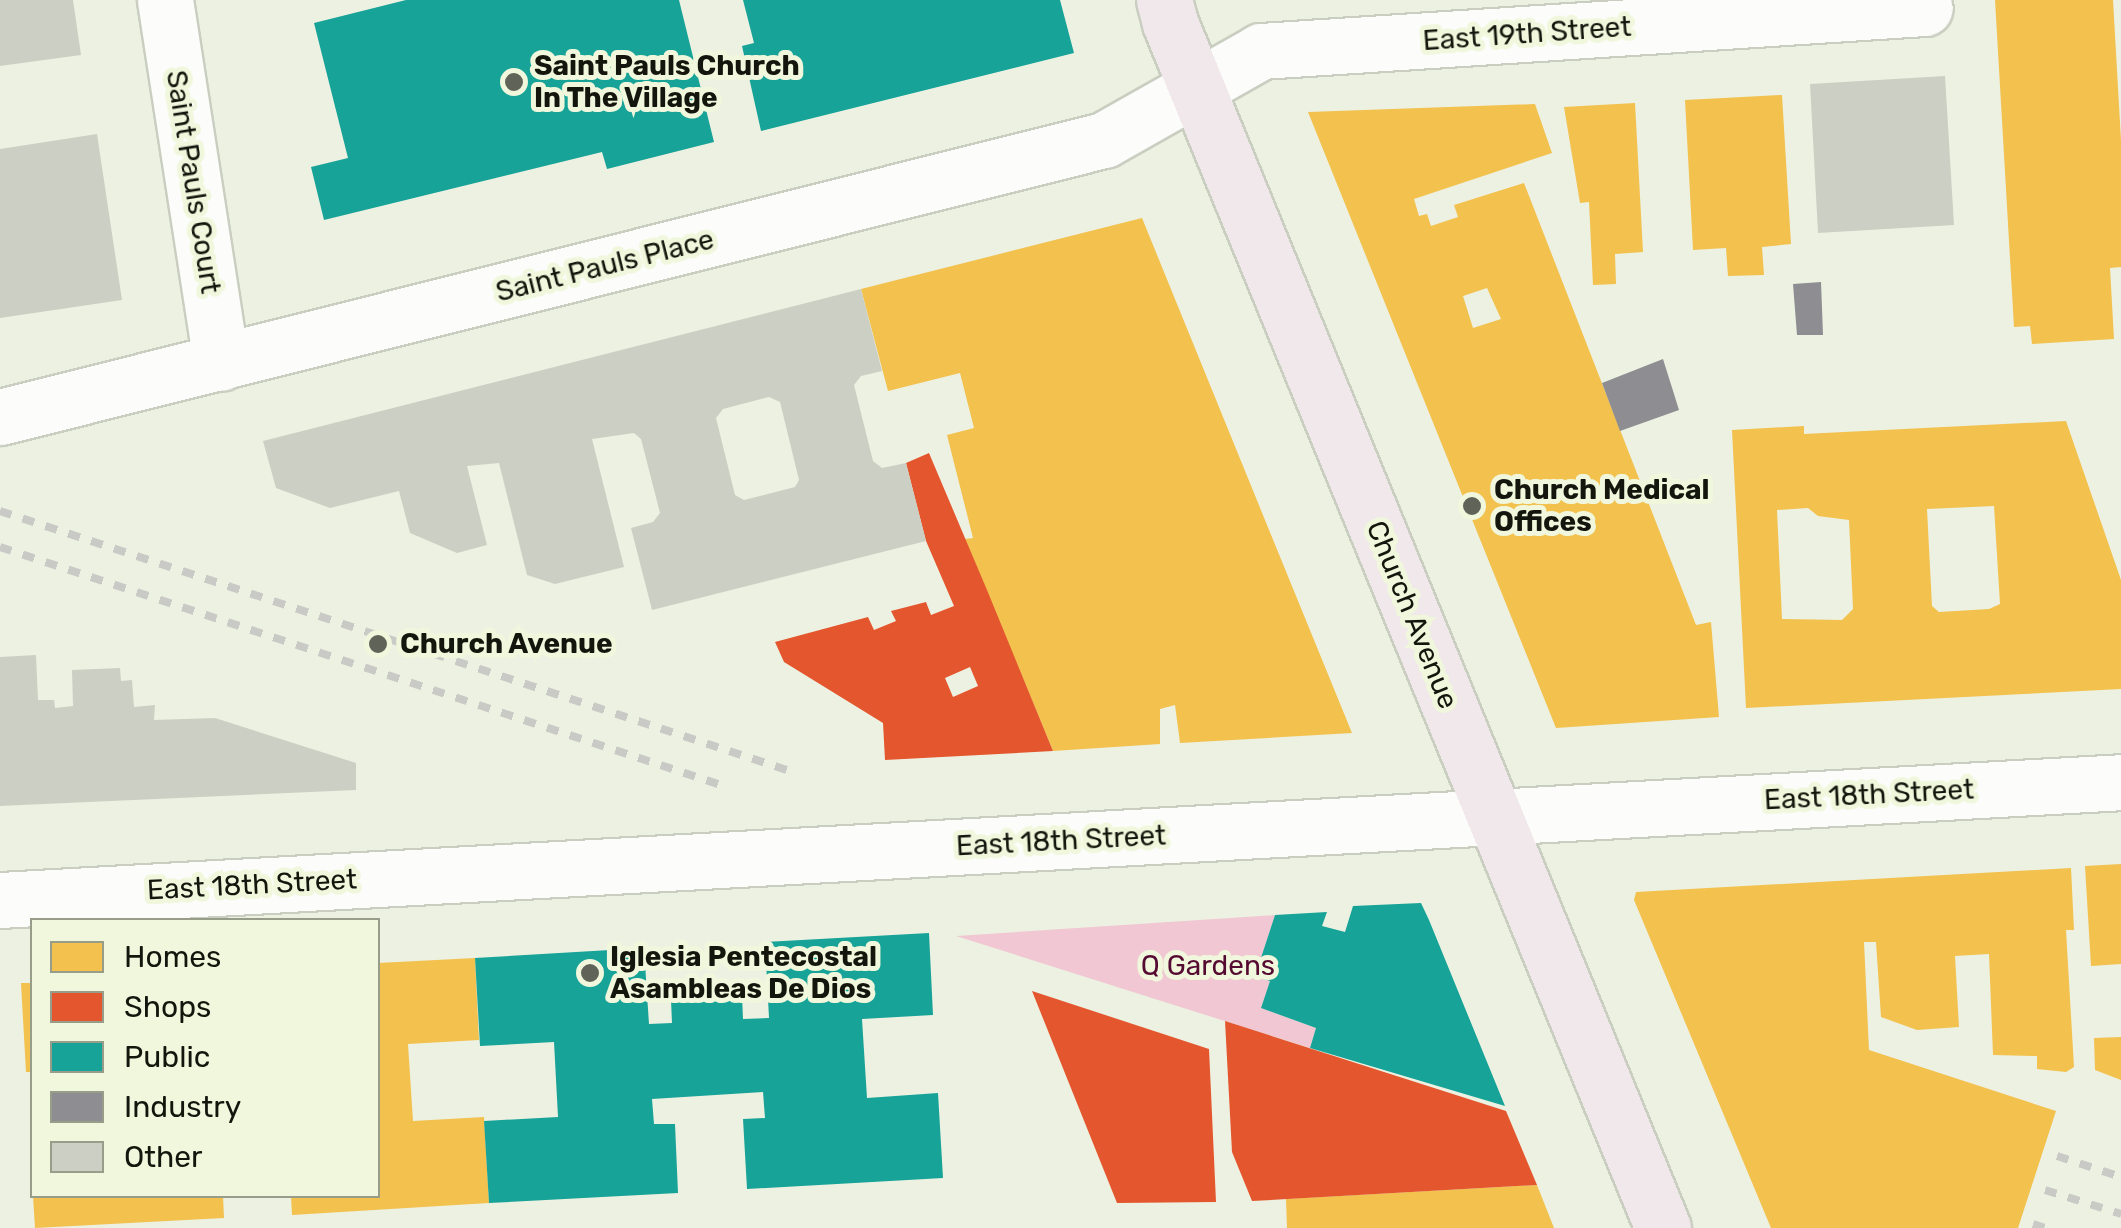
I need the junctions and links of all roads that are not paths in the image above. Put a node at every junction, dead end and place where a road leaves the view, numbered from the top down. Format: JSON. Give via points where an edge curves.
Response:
{"nodes":[{"id":1,"x":165,"y":0,"type":"edge"},
{"id":2,"x":1164,"y":0,"type":"edge"},
{"id":3,"x":1925,"y":8,"type":"dead end"},
{"id":4,"x":1198,"y":88,"type":"junction"},
{"id":5,"x":221,"y":363,"type":"junction"},
{"id":6,"x":0,"y":416,"type":"edge"},
{"id":7,"x":2121,"y":782,"type":"edge"},
{"id":8,"x":1493,"y":816,"type":"junction"},
{"id":9,"x":0,"y":900,"type":"edge"},
{"id":10,"x":1663,"y":1228,"type":"edge"}],
"edges":[{"from":1,"to":5,"type":"street","name":"Saint Pauls Court"},
{"from":2,"to":4,"type":"main road","name":"Church Avenue"},
{"from":3,"to":4,"type":"street","name":"East 19th Street","via":[[1261,52]]},
{"from":4,"to":5,"type":"street","name":"Saint Pauls Place","via":[[1104,140]]},
{"from":4,"to":8,"type":"main road","name":"Church Avenue"},
{"from":5,"to":6,"type":"street","name":"Saint Pauls Place"},
{"from":7,"to":8,"type":"street","name":"East 18th Street"},
{"from":8,"to":9,"type":"street","name":"East 18th Street"},
{"from":8,"to":10,"type":"main road","name":"Church Avenue"}]}
